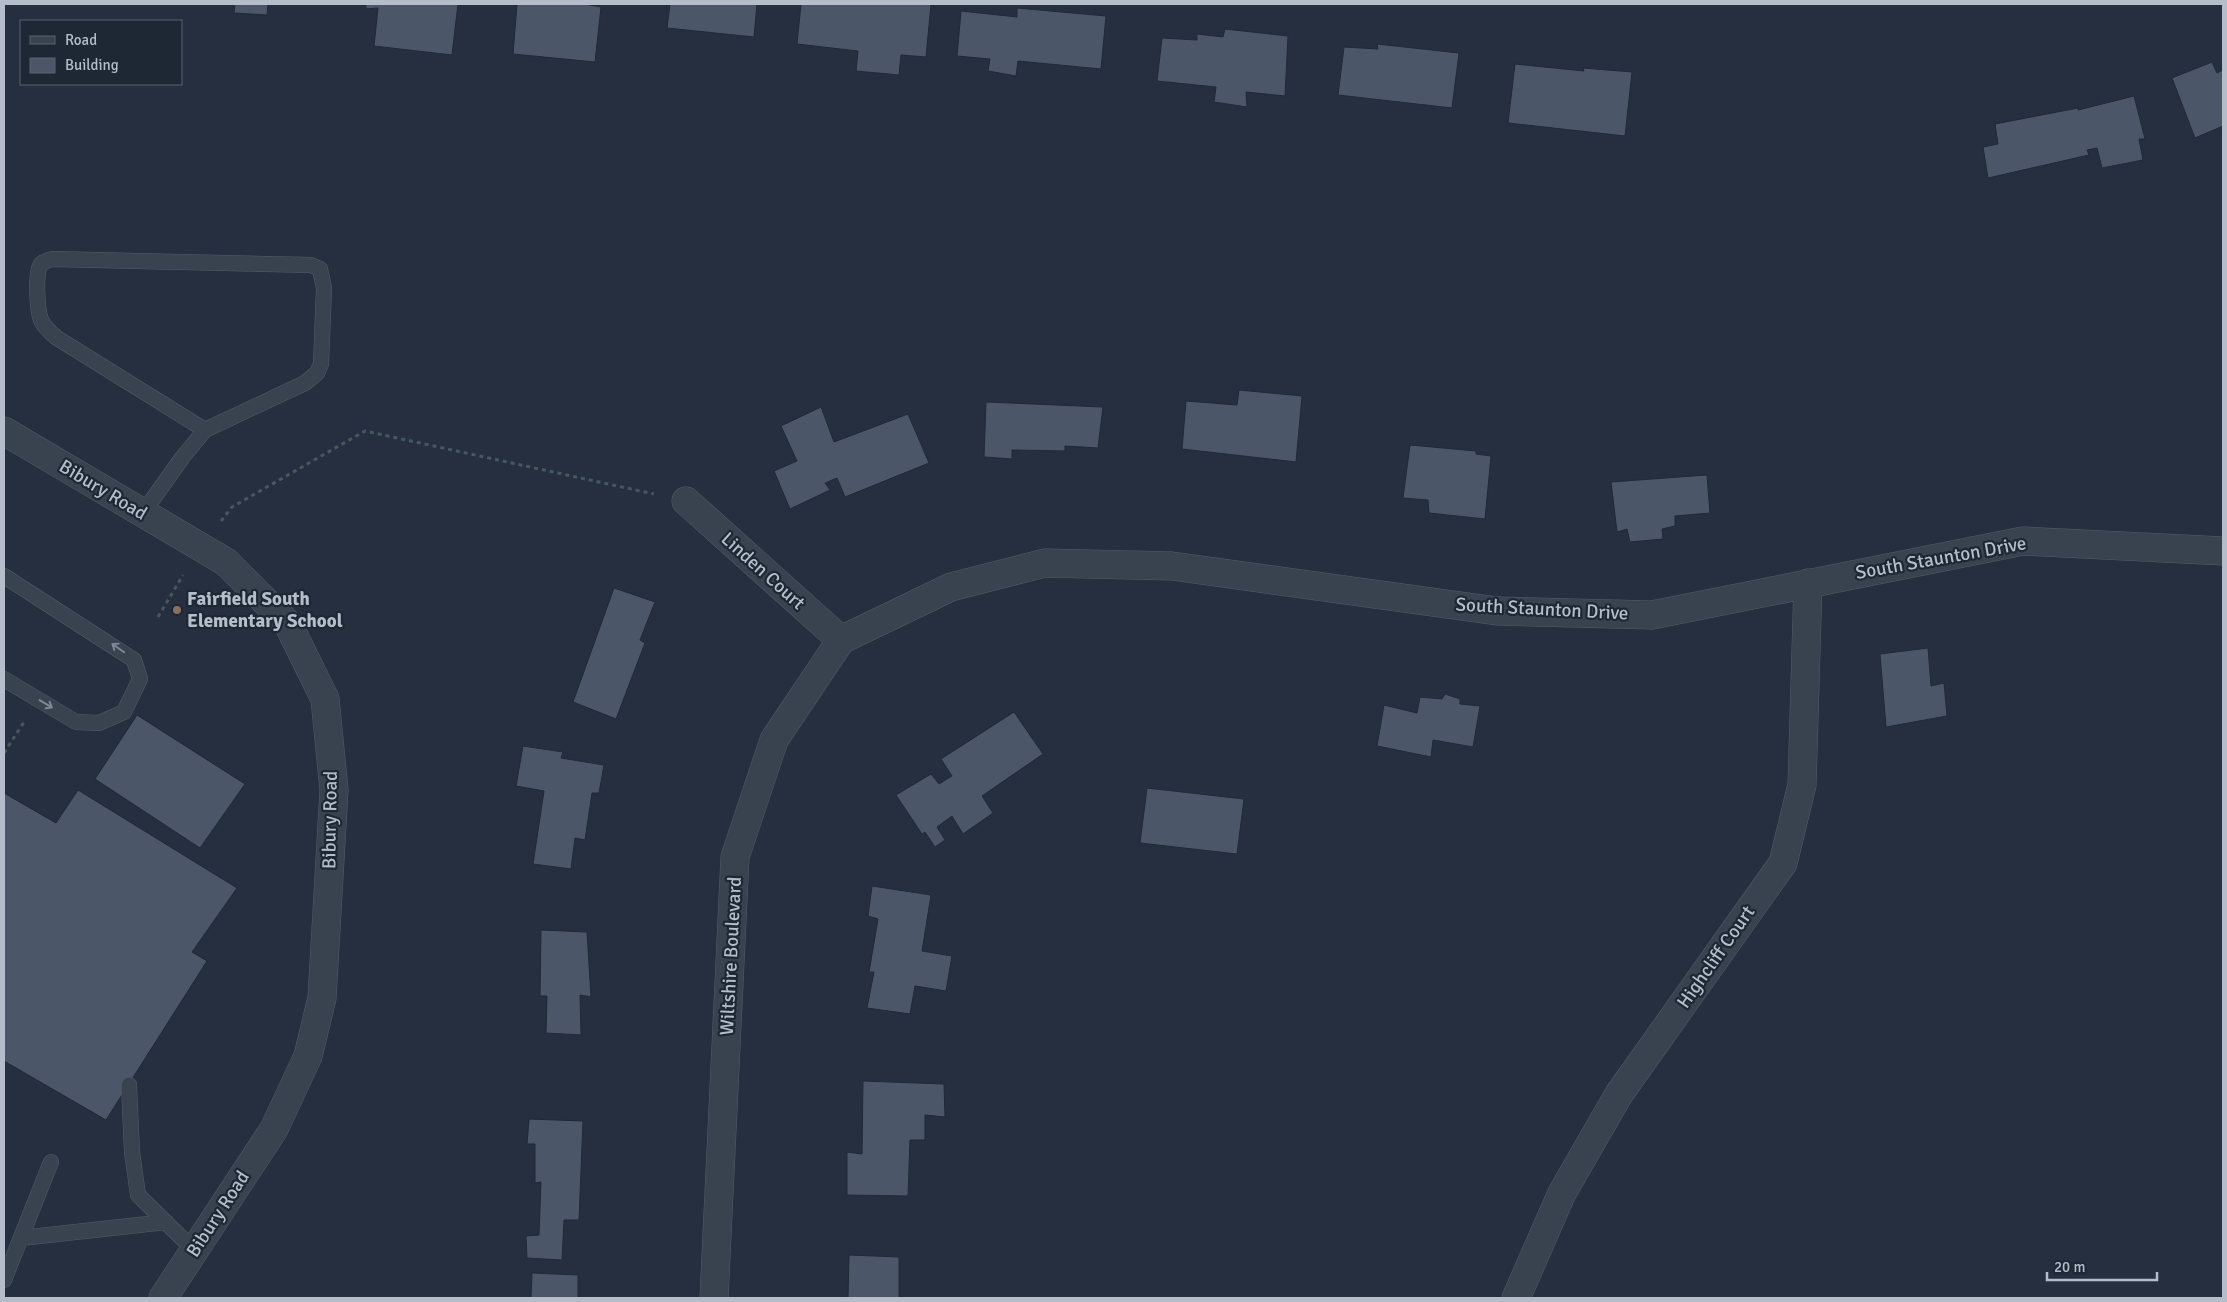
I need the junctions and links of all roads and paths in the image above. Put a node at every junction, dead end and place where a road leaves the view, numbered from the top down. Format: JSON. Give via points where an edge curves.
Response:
{"nodes":[{"id":1,"x":205,"y":430,"type":"junction"},
{"id":2,"x":4,"y":431,"type":"edge"},
{"id":3,"x":686,"y":502,"type":"joint"},
{"id":4,"x":143,"y":513,"type":"junction"},
{"id":5,"x":201,"y":547,"type":"junction"},
{"id":6,"x":2223,"y":551,"type":"edge"},
{"id":7,"x":4,"y":576,"type":"edge"},
{"id":8,"x":1808,"y":583,"type":"junction"},
{"id":9,"x":158,"y":616,"type":"dead end"},
{"id":10,"x":841,"y":640,"type":"junction"},
{"id":11,"x":4,"y":679,"type":"edge"},
{"id":12,"x":24,"y":721,"type":"dead end"},
{"id":13,"x":4,"y":753,"type":"edge"},
{"id":14,"x":129,"y":1085,"type":"dead end"},
{"id":15,"x":51,"y":1162,"type":"dead end"},
{"id":16,"x":166,"y":1222,"type":"junction"},
{"id":17,"x":21,"y":1238,"type":"junction"},
{"id":18,"x":194,"y":1250,"type":"junction"},
{"id":19,"x":4,"y":1280,"type":"edge"},
{"id":20,"x":162,"y":1298,"type":"edge"},
{"id":21,"x":714,"y":1298,"type":"edge"},
{"id":22,"x":1516,"y":1298,"type":"edge"}],
"edges":[{"from":1,"to":1,"type":"lane","via":[[47,329],[39,310],[38,273],[43,262],[52,259],[311,265],[320,269],[324,288],[321,364],[317,373],[306,383]]},
{"from":1,"to":4,"type":"lane"},
{"from":2,"to":4,"type":"street","name":"Bibury Road"},
{"from":3,"to":5,"type":"path","via":[[365,431],[232,507]]},
{"from":3,"to":10,"type":"street","name":"Linden Court"},
{"from":4,"to":5,"type":"street","name":"Bibury Road"},
{"from":5,"to":9,"type":"path"},
{"from":5,"to":18,"type":"street","name":"Bibury Road","via":[[226,562],[288,624],[325,699],[334,790],[322,998],[308,1056],[274,1129]]},
{"from":6,"to":8,"type":"street","name":"South Staunton Drive","via":[[2023,541]]},
{"from":11,"to":7,"type":"lane","one_way":true,"via":[[76,722],[99,723],[124,712],[140,679],[134,660]]},
{"from":8,"to":10,"type":"street","name":"South Staunton Drive","via":[[1652,615],[1496,611],[1172,566],[1045,563],[951,588]]},
{"from":8,"to":22,"type":"street","name":"Highcliff Court","via":[[1802,785],[1783,863],[1619,1094],[1562,1193]]},
{"from":10,"to":21,"type":"street","name":"Wiltshire Boulevard","via":[[774,740],[735,856]]},
{"from":12,"to":13,"type":"path"},
{"from":14,"to":16,"type":"lane","via":[[138,1195]]},
{"from":15,"to":17,"type":"lane"},
{"from":16,"to":17,"type":"lane"},
{"from":16,"to":18,"type":"lane"},
{"from":17,"to":19,"type":"lane"},
{"from":18,"to":20,"type":"street","name":"Bibury Road"}]}
